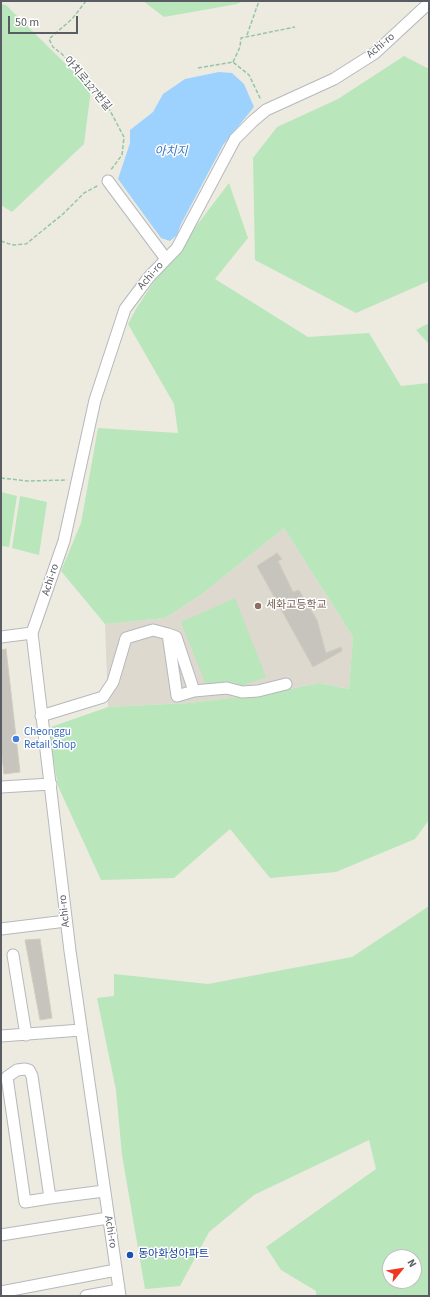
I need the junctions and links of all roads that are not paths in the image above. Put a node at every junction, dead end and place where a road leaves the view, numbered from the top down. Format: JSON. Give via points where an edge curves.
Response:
{"nodes":[{"id":1,"x":429,"y":3,"type":"edge"},
{"id":2,"x":108,"y":181,"type":"road end"},
{"id":3,"x":166,"y":259,"type":"junction"},
{"id":4,"x":32,"y":633,"type":"junction"},
{"id":5,"x":168,"y":634,"type":"junction"},
{"id":6,"x":1,"y":637,"type":"edge"},
{"id":7,"x":286,"y":684,"type":"dead end"},
{"id":8,"x":194,"y":691,"type":"junction"},
{"id":9,"x":41,"y":716,"type":"junction"},
{"id":10,"x":51,"y":784,"type":"junction"},
{"id":11,"x":1,"y":787,"type":"edge"},
{"id":12,"x":66,"y":921,"type":"junction"},
{"id":13,"x":1,"y":929,"type":"edge"},
{"id":14,"x":13,"y":954,"type":"dead end"},
{"id":15,"x":82,"y":1030,"type":"junction"},
{"id":16,"x":26,"y":1035,"type":"junction"},
{"id":17,"x":1,"y":1036,"type":"edge"},
{"id":18,"x":104,"y":1191,"type":"junction"},
{"id":19,"x":50,"y":1198,"type":"junction"},
{"id":20,"x":108,"y":1218,"type":"junction"},
{"id":21,"x":1,"y":1235,"type":"edge"},
{"id":22,"x":116,"y":1270,"type":"junction"},
{"id":23,"x":1,"y":1292,"type":"edge"},
{"id":24,"x":119,"y":1293,"type":"edge"},
{"id":25,"x":86,"y":1296,"type":"edge"}],
"edges":[{"from":1,"to":3,"type":"street","name":"Achi-ro","via":[[375,53],[334,79],[266,110],[235,139],[177,248]]},
{"from":2,"to":3,"type":"street"},
{"from":3,"to":4,"type":"street","name":"Achi-ro","via":[[125,309],[95,400],[64,541]]},
{"from":4,"to":6,"type":"street"},
{"from":4,"to":9,"type":"street","name":"Achi-ro"},
{"from":5,"to":8,"type":"street","via":[[176,637]]},
{"from":5,"to":8,"type":"street","via":[[177,696]]},
{"from":5,"to":9,"type":"street","via":[[153,630],[126,638],[113,682],[103,697]]},
{"from":7,"to":8,"type":"street","via":[[258,691],[242,692],[227,688]]},
{"from":9,"to":10,"type":"street","name":"Achi-ro"},
{"from":10,"to":11,"type":"street"},
{"from":10,"to":12,"type":"street","name":"Achi-ro"},
{"from":12,"to":13,"type":"street"},
{"from":12,"to":15,"type":"street","name":"Achi-ro"},
{"from":14,"to":16,"type":"street"},
{"from":15,"to":16,"type":"street"},
{"from":15,"to":18,"type":"street","name":"Achi-ro"},
{"from":16,"to":17,"type":"street"},
{"from":18,"to":19,"type":"street"},
{"from":18,"to":20,"type":"street","name":"Achi-ro"},
{"from":19,"to":19,"type":"street","via":[[25,1202],[7,1077],[17,1070],[29,1070],[32,1076]]},
{"from":20,"to":21,"type":"street"},
{"from":20,"to":22,"type":"street","name":"Achi-ro"},
{"from":22,"to":23,"type":"street"},
{"from":22,"to":24,"type":"street","name":"Achi-ro"},
{"from":24,"to":25,"type":"street"}]}
